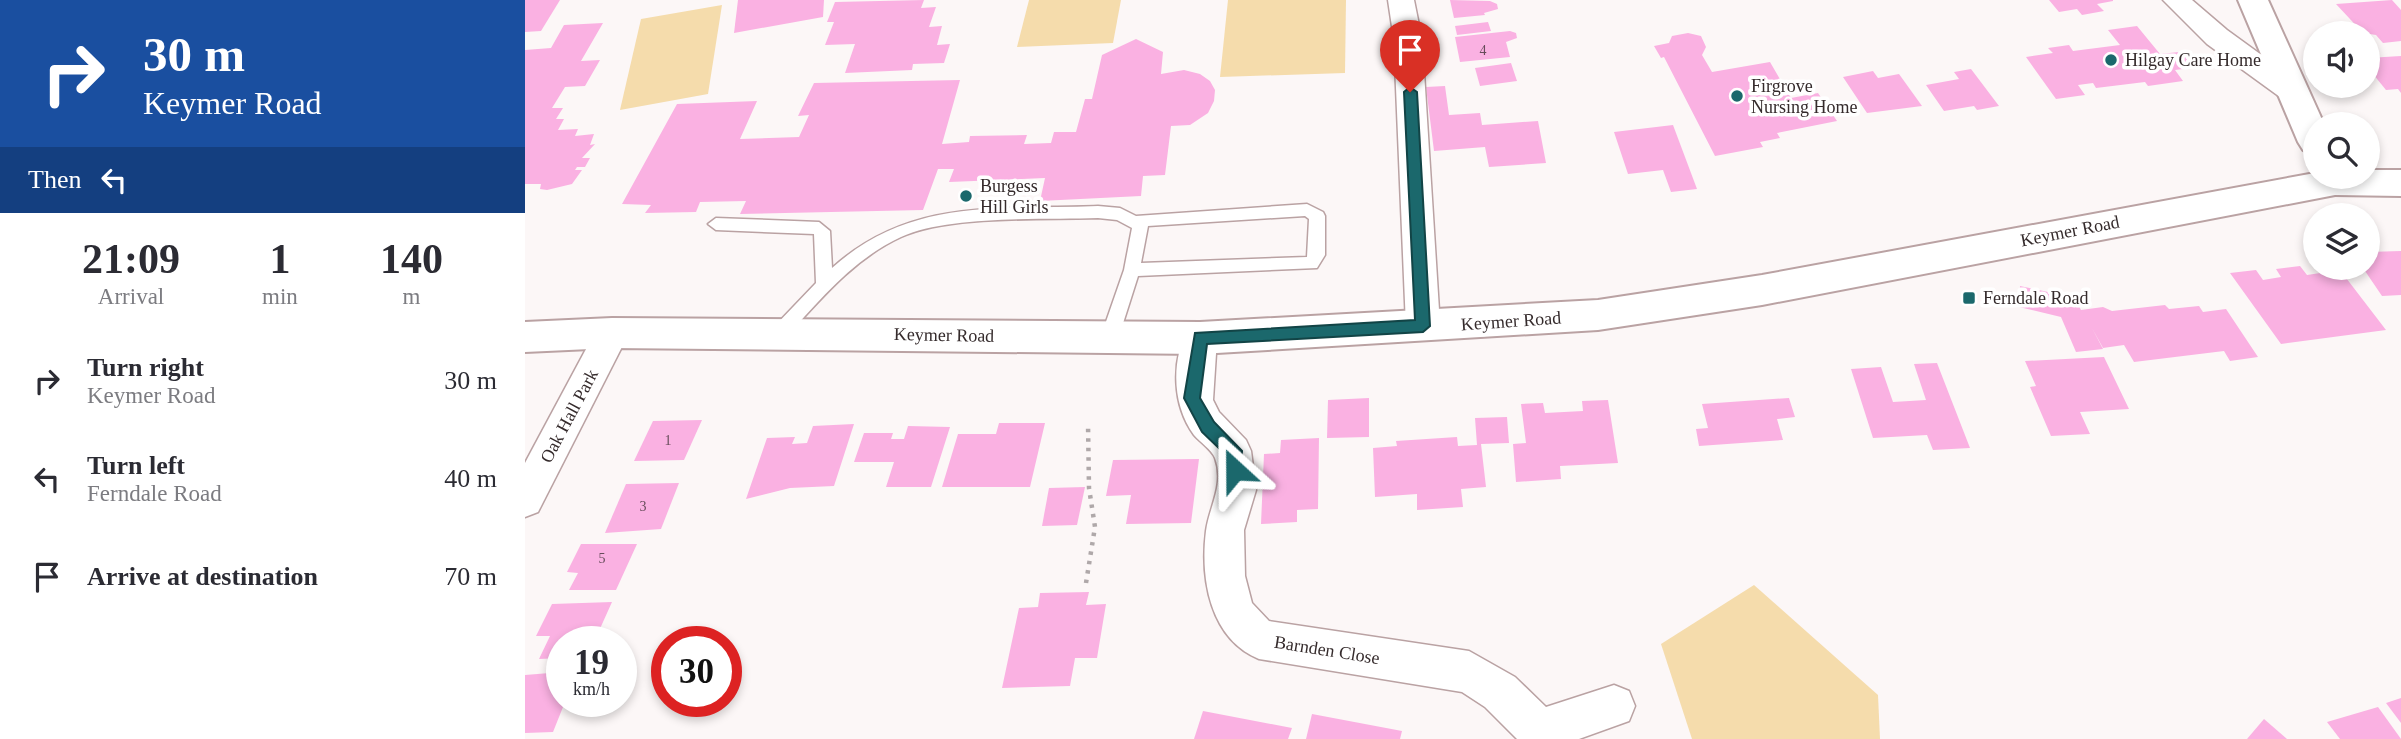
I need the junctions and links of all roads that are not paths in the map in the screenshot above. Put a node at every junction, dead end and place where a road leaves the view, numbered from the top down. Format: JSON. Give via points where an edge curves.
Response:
{"nodes":[{"id":1,"x":1401,"y":0,"type":"edge"},
{"id":2,"x":2176,"y":0,"type":"edge"},
{"id":3,"x":2253,"y":0,"type":"edge"},
{"id":4,"x":2290,"y":90,"type":"junction"},
{"id":5,"x":2303,"y":117,"type":"edge"},
{"id":6,"x":2380,"y":182,"type":"edge"},
{"id":7,"x":2401,"y":183,"type":"edge"},
{"id":8,"x":2303,"y":185,"type":"edge"},
{"id":9,"x":716,"y":224,"type":"dead end"},
{"id":10,"x":1139,"y":225,"type":"junction"},
{"id":11,"x":1132,"y":270,"type":"junction"},
{"id":12,"x":824,"y":286,"type":"junction"},
{"id":13,"x":1423,"y":326,"type":"junction"},
{"id":14,"x":612,"y":333,"type":"junction"},
{"id":15,"x":778,"y":334,"type":"junction"},
{"id":16,"x":525,"y":337,"type":"edge"},
{"id":17,"x":1200,"y":338,"type":"junction"},
{"id":18,"x":1109,"y":339,"type":"junction"},
{"id":19,"x":525,"y":500,"type":"edge"},
{"id":20,"x":1614,"y":706,"type":"dead end"}],
"edges":[{"from":1,"to":13,"type":"street","via":[[1408,40]]},
{"from":2,"to":4,"type":"street","via":[[2217,37]]},
{"from":3,"to":4,"type":"main road"},
{"from":4,"to":5,"type":"main road"},
{"from":6,"to":7,"type":"main road","name":"Keymer Road"},
{"from":8,"to":13,"type":"main road","name":"Keymer Road","via":[[1762,290],[1598,315]]},
{"from":9,"to":12,"type":"lane","via":[[797,224],[822,231]]},
{"from":10,"to":11,"type":"lane"},
{"from":10,"to":11,"type":"lane","via":[[1145,219],[1307,210],[1317,216],[1317,255],[1314,262],[1305,264]]},
{"from":10,"to":12,"type":"lane","via":[[1121,214],[1098,212],[944,218],[894,233],[868,247]]},
{"from":11,"to":18,"type":"lane"},
{"from":12,"to":15,"type":"lane"},
{"from":13,"to":17,"type":"main road","name":"Keymer Road"},
{"from":14,"to":15,"type":"main road","name":"Keymer Road"},
{"from":14,"to":16,"type":"main road","name":"Keymer Road"},
{"from":14,"to":19,"type":"street","name":"Oak Hall Park"},
{"from":15,"to":18,"type":"main road","name":"Keymer Road"},
{"from":17,"to":18,"type":"main road","name":"Keymer Road"},
{"from":17,"to":20,"type":"street","name":"Barnden Close","via":[[1192,398],[1208,427],[1233,451],[1237,490],[1225,530],[1225,576],[1234,613],[1259,639],[1469,673],[1500,692],[1539,731]]}]}
